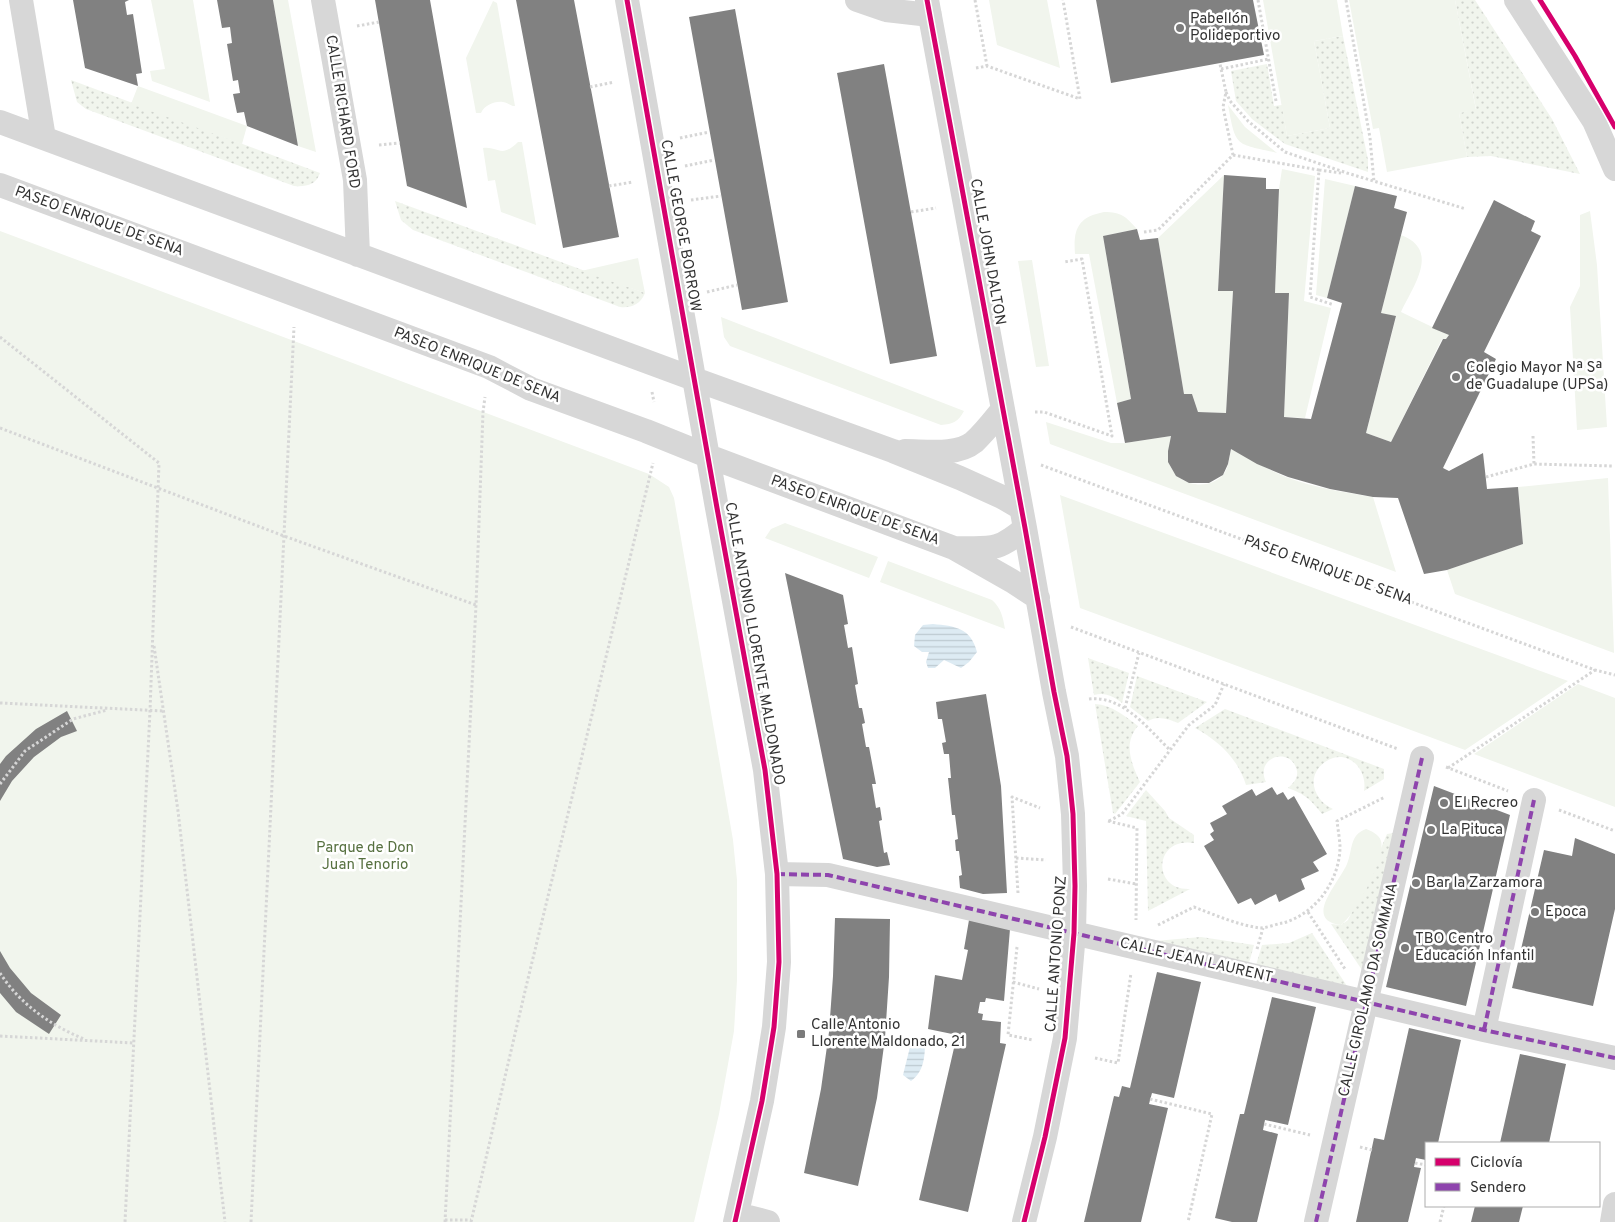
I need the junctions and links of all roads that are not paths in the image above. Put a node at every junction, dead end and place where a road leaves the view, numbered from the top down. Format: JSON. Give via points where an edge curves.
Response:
{"nodes":[{"id":1,"x":21,"y":0,"type":"edge"},
{"id":2,"x":323,"y":0,"type":"edge"},
{"id":3,"x":627,"y":0,"type":"edge"},
{"id":4,"x":857,"y":0,"type":"edge"},
{"id":5,"x":1516,"y":0,"type":"edge"},
{"id":6,"x":929,"y":7,"type":"edge"},
{"id":7,"x":0,"y":122,"type":"edge"},
{"id":8,"x":44,"y":138,"type":"junction"},
{"id":9,"x":1615,"y":169,"type":"edge"},
{"id":10,"x":0,"y":185,"type":"edge"},
{"id":11,"x":358,"y":255,"type":"junction"},
{"id":12,"x":694,"y":379,"type":"junction"},
{"id":13,"x":1003,"y":409,"type":"junction"},
{"id":14,"x":893,"y":451,"type":"junction"},
{"id":15,"x":708,"y":456,"type":"junction"},
{"id":16,"x":1023,"y":518,"type":"junction"},
{"id":17,"x":954,"y":548,"type":"junction"},
{"id":18,"x":1038,"y":598,"type":"junction"},
{"id":19,"x":1422,"y":758,"type":"road end"},
{"id":20,"x":1534,"y":800,"type":"road end"},
{"id":21,"x":777,"y":874,"type":"junction"},
{"id":22,"x":1074,"y":933,"type":"junction"},
{"id":23,"x":1366,"y":1001,"type":"junction"},
{"id":24,"x":1484,"y":1030,"type":"junction"},
{"id":25,"x":1615,"y":1058,"type":"edge"},
{"id":26,"x":1615,"y":1204,"type":"edge"},
{"id":27,"x":736,"y":1218,"type":"edge"},
{"id":28,"x":768,"y":1222,"type":"edge"},
{"id":29,"x":1024,"y":1222,"type":"edge"},
{"id":30,"x":1316,"y":1222,"type":"edge"},
{"id":31,"x":1612,"y":1222,"type":"edge"}],
"edges":[{"from":1,"to":8,"type":"street"},
{"from":2,"to":11,"type":"street","name":"CALLE RICHARD FORD","via":[[355,180]]},
{"from":3,"to":12,"type":"street","name":"CALLE GEORGE BORROW"},
{"from":4,"to":6,"type":"street","via":[[886,10]]},
{"from":5,"to":9,"type":"street","via":[[1594,122]]},
{"from":6,"to":13,"type":"street","name":"CALLE JOHN DALTON"},
{"from":7,"to":8,"type":"street"},
{"from":8,"to":11,"type":"street"},
{"from":10,"to":15,"type":"street","name":"PASEO ENRIQUE DE SENA","via":[[490,367],[531,389]]},
{"from":11,"to":12,"type":"street"},
{"from":12,"to":14,"type":"street"},
{"from":12,"to":15,"type":"street","name":"CALLE GEORGE BORROW"},
{"from":13,"to":14,"type":"street","via":[[965,447]]},
{"from":13,"to":16,"type":"street","name":"CALLE JOHN DALTON"},
{"from":14,"to":16,"type":"street","via":[[1002,497]]},
{"from":15,"to":17,"type":"street","name":"PASEO ENRIQUE DE SENA"},
{"from":15,"to":21,"type":"street","name":"CALLE ANTONIO LLORENTE MALDONADO","via":[[765,770]]},
{"from":16,"to":17,"type":"street","name":"PASEO ENRIQUE DE SENA","via":[[1008,543],[994,548]]},
{"from":16,"to":18,"type":"street","name":"CALLE ANTONIO PONZ"},
{"from":17,"to":18,"type":"street","name":"PASEO ENRIQUE DE SENA"},
{"from":18,"to":22,"type":"street","name":"CALLE ANTONIO PONZ","via":[[1067,756],[1072,804]]},
{"from":19,"to":23,"type":"street","name":"CALLE GIROLAMO DA SOMMAIA"},
{"from":20,"to":24,"type":"street"},
{"from":21,"to":22,"type":"street","name":"CALLE JEAN LAURENT","via":[[828,875]]},
{"from":21,"to":27,"type":"street","name":"CALLE ANTONIO LLORENTE MALDONADO","via":[[779,962],[774,1027],[762,1101]]},
{"from":22,"to":23,"type":"street","name":"CALLE JEAN LAURENT"},
{"from":22,"to":29,"type":"street","name":"CALLE ANTONIO PONZ","via":[[1065,1038]]},
{"from":23,"to":24,"type":"street","name":"CALLE JEAN LAURENT"},
{"from":23,"to":30,"type":"street","name":"CALLE GIROLAMO DA SOMMAIA"},
{"from":24,"to":25,"type":"street","name":"CALLE JEAN LAURENT"},
{"from":26,"to":31,"type":"street"},
{"from":27,"to":28,"type":"street"}]}
